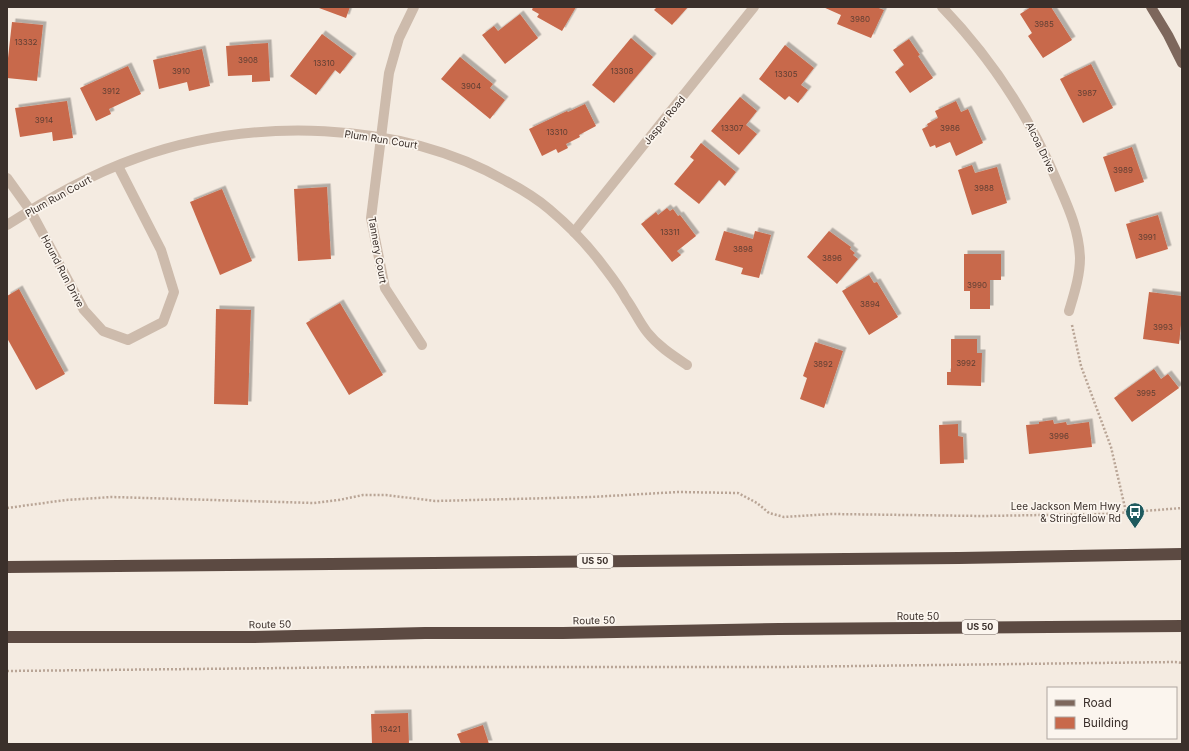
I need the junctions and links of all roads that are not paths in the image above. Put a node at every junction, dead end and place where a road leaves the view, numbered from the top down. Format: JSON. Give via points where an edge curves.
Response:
{"nodes":[{"id":1,"x":414,"y":7,"type":"edge"},
{"id":2,"x":754,"y":7,"type":"edge"},
{"id":3,"x":942,"y":7,"type":"edge"},
{"id":4,"x":1151,"y":7,"type":"edge"},
{"id":5,"x":1182,"y":63,"type":"edge"},
{"id":6,"x":381,"y":137,"type":"junction"},
{"id":7,"x":118,"y":166,"type":"junction"},
{"id":8,"x":7,"y":178,"type":"edge"},
{"id":9,"x":30,"y":210,"type":"junction"},
{"id":10,"x":7,"y":225,"type":"edge"},
{"id":11,"x":574,"y":232,"type":"junction"},
{"id":12,"x":1069,"y":311,"type":"road end"},
{"id":13,"x":422,"y":345,"type":"dead end"},
{"id":14,"x":687,"y":365,"type":"dead end"},
{"id":15,"x":1182,"y":554,"type":"edge"},
{"id":16,"x":7,"y":567,"type":"edge"},
{"id":17,"x":1182,"y":626,"type":"edge"},
{"id":18,"x":7,"y":637,"type":"edge"}],
"edges":[{"from":1,"to":6,"type":"street","name":"Tannery Court","via":[[399,38],[389,73]]},
{"from":2,"to":11,"type":"street","name":"Jasper Road"},
{"from":3,"to":12,"type":"street","name":"Alcoa Drive","via":[[965,31],[997,72],[1026,116],[1074,220],[1080,258],[1077,286]]},
{"from":4,"to":5,"type":"main road"},
{"from":6,"to":7,"type":"street","name":"Plum Run Court","via":[[332,131],[277,131],[230,136],[183,144]]},
{"from":6,"to":11,"type":"street","name":"Plum Run Court","via":[[419,145],[461,158],[485,169],[523,190]]},
{"from":6,"to":13,"type":"street","name":"Tannery Court","via":[[370,218],[385,288]]},
{"from":7,"to":9,"type":"street","name":"Plum Run Court","via":[[93,176]]},
{"from":7,"to":9,"type":"street","name":"Hound Run Drive","via":[[161,250],[174,292],[163,322],[128,340],[102,331],[84,310]]},
{"from":8,"to":9,"type":"street","name":"Hound Run Drive"},
{"from":9,"to":10,"type":"street","name":"Plum Run Court"},
{"from":11,"to":14,"type":"street","name":"Plum Run Court","via":[[600,261],[647,332],[666,352]]},
{"from":15,"to":16,"type":"highway","number":"US 50"},
{"from":17,"to":18,"type":"highway","name":"Route 50","number":"US 50"}]}
